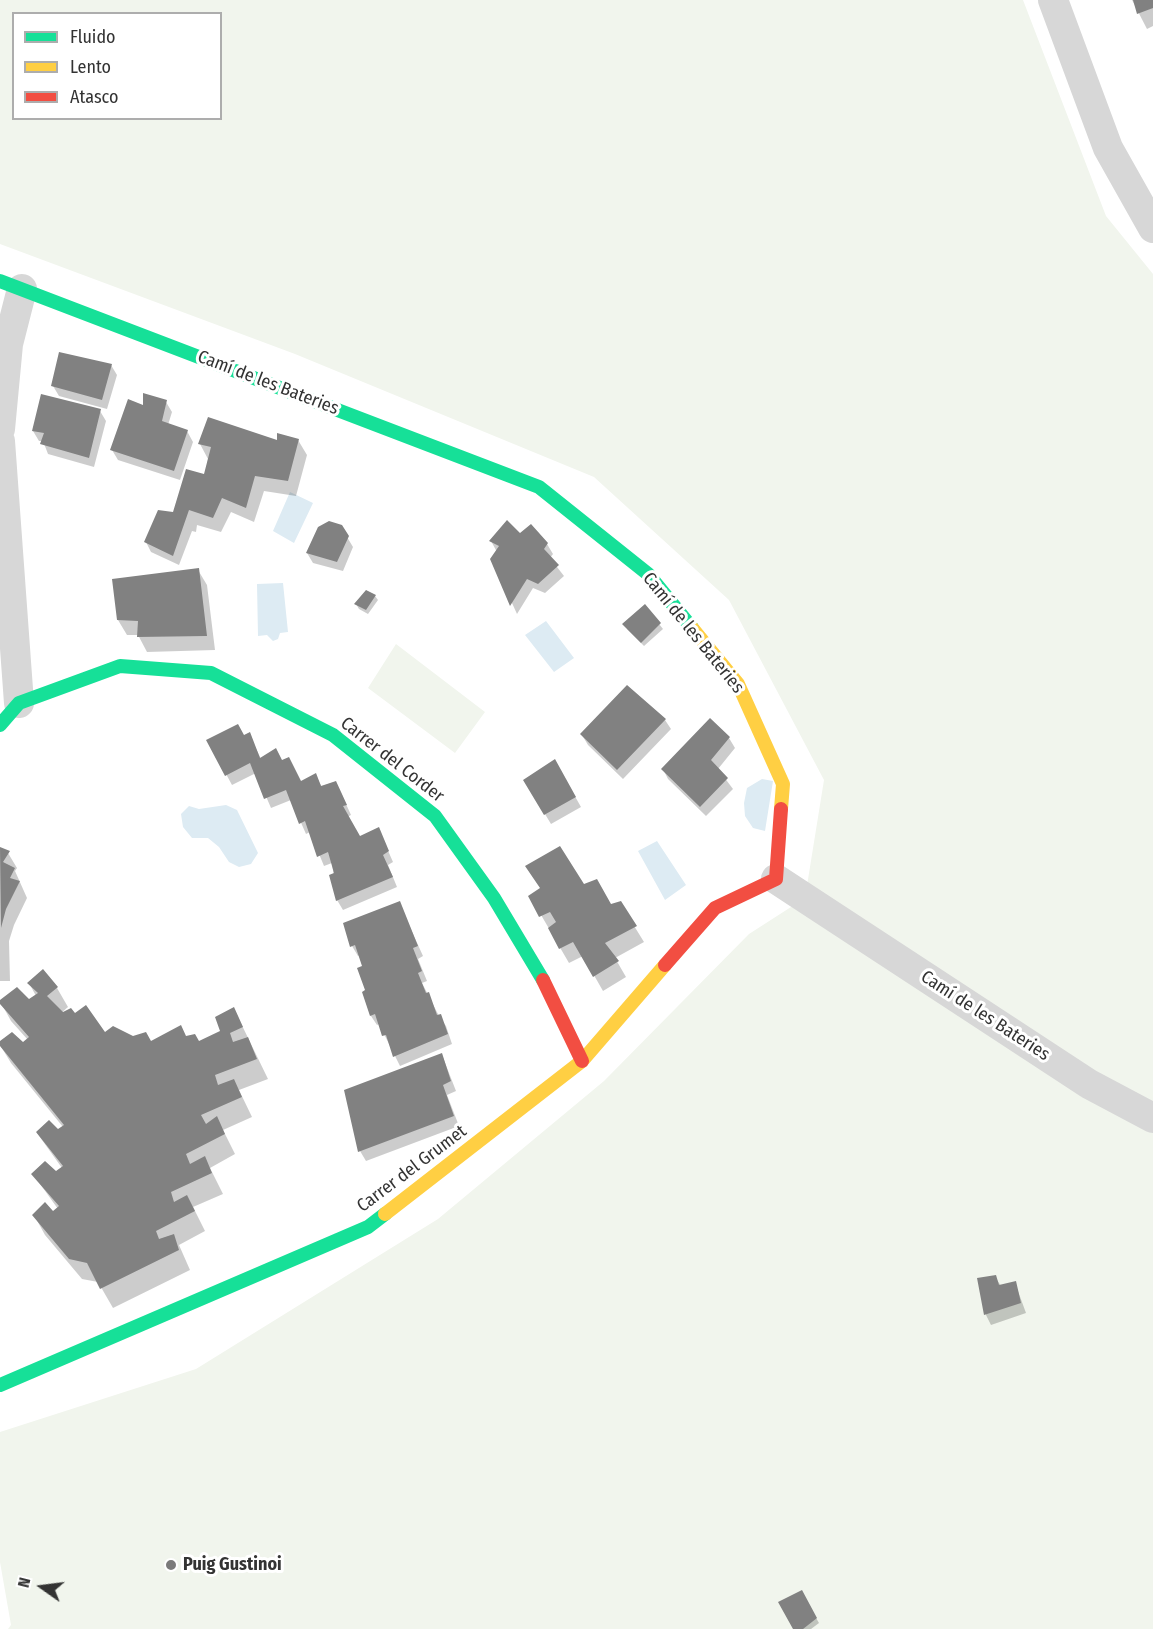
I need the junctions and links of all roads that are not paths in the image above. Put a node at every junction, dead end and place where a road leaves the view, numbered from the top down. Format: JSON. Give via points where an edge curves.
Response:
{"nodes":[{"id":1,"x":1053,"y":0,"type":"edge"},
{"id":2,"x":1153,"y":228,"type":"edge"},
{"id":3,"x":11,"y":285,"type":"edge"},
{"id":4,"x":0,"y":429,"type":"edge"},
{"id":5,"x":0,"y":441,"type":"edge"},
{"id":6,"x":19,"y":703,"type":"junction"},
{"id":7,"x":0,"y":725,"type":"edge"},
{"id":8,"x":776,"y":879,"type":"junction"},
{"id":9,"x":582,"y":1061,"type":"junction"},
{"id":10,"x":1153,"y":1118,"type":"edge"},
{"id":11,"x":0,"y":1385,"type":"edge"}],
"edges":[{"from":1,"to":2,"type":"street","via":[[1108,148]]},
{"from":3,"to":4,"type":"street"},
{"from":3,"to":8,"type":"street","name":"Camí de les Bateries","via":[[539,487],[648,574],[738,684],[783,784]]},
{"from":5,"to":6,"type":"street"},
{"from":6,"to":7,"type":"street","name":"Carrer del Corder"},
{"from":6,"to":9,"type":"street","name":"Carrer del Corder","via":[[120,666],[211,673],[333,735],[435,816],[506,918],[547,987]]},
{"from":8,"to":9,"type":"street","name":"Carrer del Grumet","via":[[715,908]]},
{"from":8,"to":10,"type":"street","name":"Camí de les Bateries","via":[[1089,1084]]},
{"from":9,"to":11,"type":"street","name":"Carrer del Grumet","via":[[368,1227]]}]}
